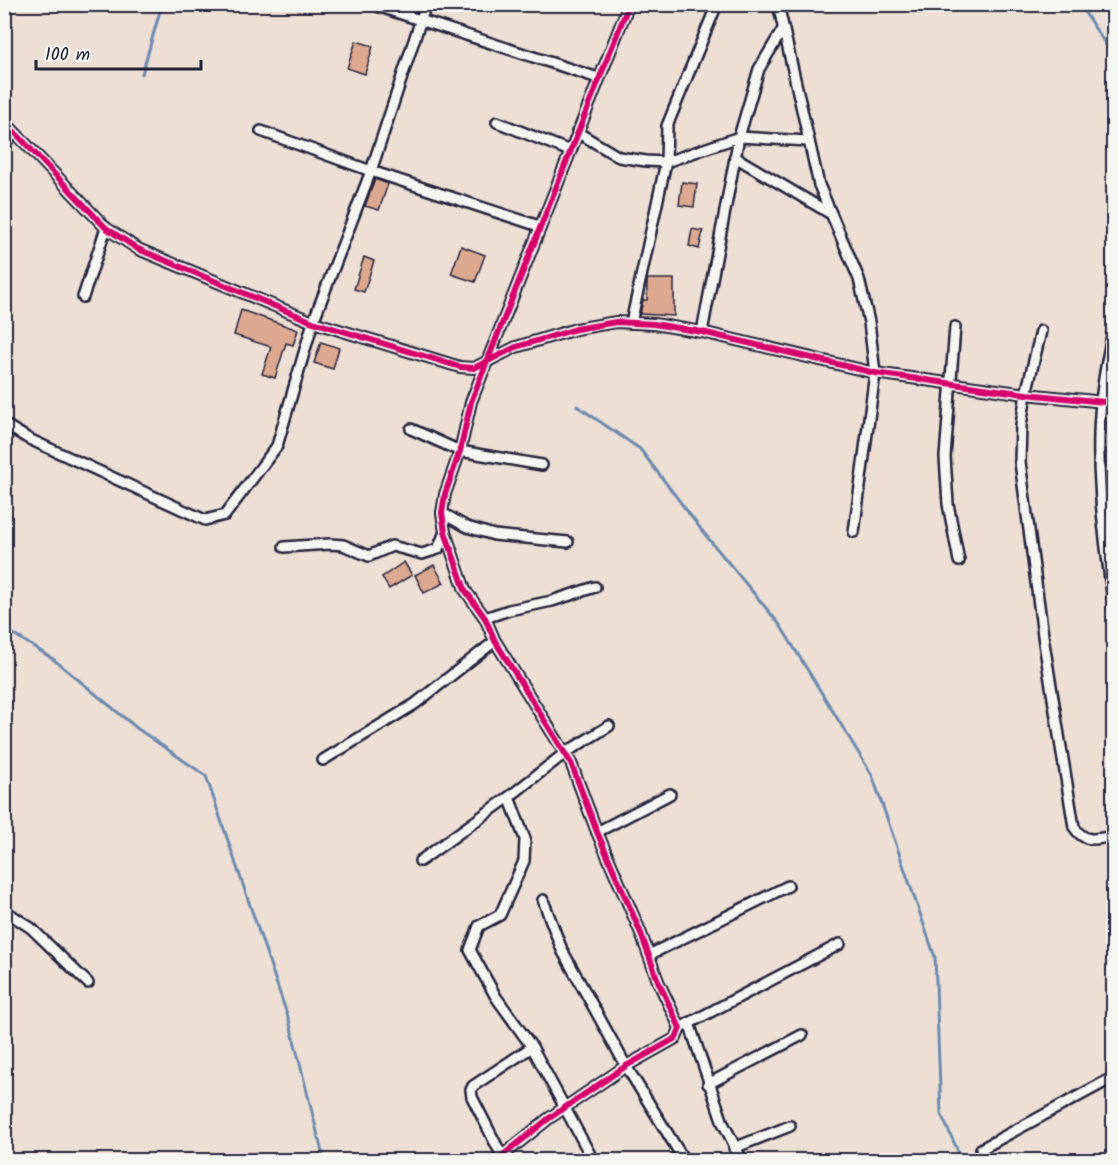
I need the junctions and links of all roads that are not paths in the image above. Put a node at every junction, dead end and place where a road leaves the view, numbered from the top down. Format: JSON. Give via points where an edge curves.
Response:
{"nodes":[{"id":1,"x":371,"y":4,"type":"edge"},
{"id":2,"x":426,"y":4,"type":"edge"},
{"id":3,"x":629,"y":4,"type":"edge"},
{"id":4,"x":717,"y":4,"type":"edge"},
{"id":5,"x":778,"y":4,"type":"edge"},
{"id":6,"x":421,"y":20,"type":"junction"},
{"id":7,"x":783,"y":29,"type":"junction"},
{"id":8,"x":598,"y":78,"type":"junction"},
{"id":9,"x":4,"y":121,"type":"edge"},
{"id":10,"x":497,"y":122,"type":"dead end"},
{"id":11,"x":261,"y":131,"type":"dead end"},
{"id":12,"x":577,"y":132,"type":"junction"},
{"id":13,"x":15,"y":133,"type":"junction"},
{"id":14,"x":739,"y":137,"type":"junction"},
{"id":15,"x":808,"y":141,"type":"junction"},
{"id":16,"x":4,"y":143,"type":"edge"},
{"id":17,"x":570,"y":151,"type":"junction"},
{"id":18,"x":735,"y":157,"type":"junction"},
{"id":19,"x":666,"y":162,"type":"junction"},
{"id":20,"x":371,"y":171,"type":"junction"},
{"id":21,"x":831,"y":214,"type":"junction"},
{"id":22,"x":539,"y":226,"type":"junction"},
{"id":23,"x":106,"y":228,"type":"junction"},
{"id":24,"x":83,"y":297,"type":"dead end"},
{"id":25,"x":313,"y":322,"type":"junction"},
{"id":26,"x":631,"y":323,"type":"junction"},
{"id":27,"x":1113,"y":326,"type":"edge"},
{"id":28,"x":955,"y":327,"type":"dead end"},
{"id":29,"x":1041,"y":331,"type":"dead end"},
{"id":30,"x":702,"y":332,"type":"junction"},
{"id":31,"x":486,"y":364,"type":"junction"},
{"id":32,"x":875,"y":373,"type":"junction"},
{"id":33,"x":951,"y":384,"type":"junction"},
{"id":34,"x":1026,"y":394,"type":"junction"},
{"id":35,"x":1101,"y":403,"type":"junction"},
{"id":36,"x":1113,"y":403,"type":"edge"},
{"id":37,"x":4,"y":424,"type":"edge"},
{"id":38,"x":411,"y":429,"type":"dead end"},
{"id":39,"x":460,"y":451,"type":"junction"},
{"id":40,"x":542,"y":465,"type":"dead end"},
{"id":41,"x":442,"y":513,"type":"junction"},
{"id":42,"x":1113,"y":521,"type":"edge"},
{"id":43,"x":1103,"y":522,"type":"junction"},
{"id":44,"x":445,"y":532,"type":"junction"},
{"id":45,"x":854,"y":532,"type":"dead end"},
{"id":46,"x":568,"y":542,"type":"dead end"},
{"id":47,"x":284,"y":547,"type":"dead end"},
{"id":48,"x":959,"y":561,"type":"dead end"},
{"id":49,"x":595,"y":587,"type":"dead end"},
{"id":50,"x":1113,"y":609,"type":"edge"},
{"id":51,"x":485,"y":618,"type":"junction"},
{"id":52,"x":495,"y":641,"type":"junction"},
{"id":53,"x":609,"y":726,"type":"dead end"},
{"id":54,"x":566,"y":753,"type":"junction"},
{"id":55,"x":323,"y":760,"type":"dead end"},
{"id":56,"x":670,"y":794,"type":"dead end"},
{"id":57,"x":509,"y":797,"type":"junction"},
{"id":58,"x":597,"y":832,"type":"junction"},
{"id":59,"x":1113,"y":836,"type":"edge"},
{"id":60,"x":420,"y":861,"type":"dead end"},
{"id":61,"x":788,"y":886,"type":"dead end"},
{"id":62,"x":543,"y":900,"type":"dead end"},
{"id":63,"x":4,"y":910,"type":"edge"},
{"id":64,"x":840,"y":944,"type":"dead end"},
{"id":65,"x":649,"y":955,"type":"junction"},
{"id":66,"x":88,"y":983,"type":"dead end"},
{"id":67,"x":685,"y":1026,"type":"junction"},
{"id":68,"x":802,"y":1035,"type":"dead end"},
{"id":69,"x":532,"y":1047,"type":"junction"},
{"id":70,"x":626,"y":1066,"type":"junction"},
{"id":71,"x":1113,"y":1077,"type":"edge"},
{"id":72,"x":708,"y":1083,"type":"junction"},
{"id":73,"x":564,"y":1110,"type":"junction"},
{"id":74,"x":790,"y":1126,"type":"dead end"},
{"id":75,"x":734,"y":1148,"type":"junction"},
{"id":76,"x":981,"y":1149,"type":"dead end"},
{"id":77,"x":501,"y":1159,"type":"edge"},
{"id":78,"x":593,"y":1161,"type":"edge"},
{"id":79,"x":684,"y":1161,"type":"edge"},
{"id":80,"x":742,"y":1161,"type":"edge"}],
"edges":[{"from":1,"to":6,"type":"street"},
{"from":2,"to":6,"type":"street"},
{"from":3,"to":8,"type":"street"},
{"from":4,"to":19,"type":"street","via":[[667,126]]},
{"from":5,"to":7,"type":"street"},
{"from":6,"to":8,"type":"street"},
{"from":6,"to":20,"type":"street"},
{"from":7,"to":14,"type":"street","via":[[759,69]]},
{"from":7,"to":15,"type":"street"},
{"from":8,"to":12,"type":"street"},
{"from":9,"to":13,"type":"street"},
{"from":10,"to":17,"type":"street"},
{"from":11,"to":20,"type":"street"},
{"from":12,"to":17,"type":"street"},
{"from":12,"to":19,"type":"street","via":[[619,157]]},
{"from":13,"to":16,"type":"street"},
{"from":13,"to":23,"type":"street"},
{"from":14,"to":15,"type":"street"},
{"from":14,"to":18,"type":"street"},
{"from":14,"to":19,"type":"street"},
{"from":15,"to":21,"type":"street"},
{"from":17,"to":22,"type":"street"},
{"from":18,"to":21,"type":"street"},
{"from":18,"to":30,"type":"street"},
{"from":19,"to":26,"type":"street"},
{"from":20,"to":22,"type":"street"},
{"from":20,"to":25,"type":"street"},
{"from":21,"to":32,"type":"street","via":[[859,279]]},
{"from":22,"to":31,"type":"street"},
{"from":23,"to":24,"type":"street"},
{"from":23,"to":25,"type":"street","via":[[138,249]]},
{"from":25,"to":31,"type":"street","via":[[460,367]]},
{"from":25,"to":37,"type":"street","via":[[277,446],[225,515],[205,520]]},
{"from":26,"to":30,"type":"street"},
{"from":26,"to":31,"type":"street","via":[[576,329],[516,346]]},
{"from":27,"to":35,"type":"street"},
{"from":28,"to":33,"type":"street"},
{"from":29,"to":34,"type":"street"},
{"from":30,"to":32,"type":"street"},
{"from":31,"to":39,"type":"street","via":[[471,402]]},
{"from":32,"to":33,"type":"street"},
{"from":32,"to":45,"type":"street"},
{"from":33,"to":34,"type":"street"},
{"from":33,"to":48,"type":"street","via":[[945,456],[948,504]]},
{"from":34,"to":35,"type":"street"},
{"from":34,"to":59,"type":"street","via":[[1020,462],[1071,815],[1080,836],[1089,840]]},
{"from":35,"to":36,"type":"street"},
{"from":35,"to":43,"type":"street"},
{"from":38,"to":39,"type":"street"},
{"from":39,"to":40,"type":"street"},
{"from":39,"to":41,"type":"street"},
{"from":41,"to":44,"type":"street"},
{"from":41,"to":46,"type":"street","via":[[467,527],[494,535]]},
{"from":42,"to":43,"type":"street"},
{"from":43,"to":50,"type":"street"},
{"from":44,"to":47,"type":"street","via":[[438,549],[422,554],[392,546],[369,556],[343,545]]},
{"from":44,"to":51,"type":"street","via":[[465,590]]},
{"from":49,"to":51,"type":"street"},
{"from":51,"to":52,"type":"street"},
{"from":52,"to":54,"type":"street"},
{"from":52,"to":55,"type":"street","via":[[415,704]]},
{"from":53,"to":54,"type":"street"},
{"from":54,"to":57,"type":"street"},
{"from":54,"to":58,"type":"street"},
{"from":56,"to":58,"type":"street"},
{"from":57,"to":60,"type":"street"},
{"from":57,"to":69,"type":"street","via":[[525,840],[524,861],[500,915],[479,926],[470,950],[496,997]]},
{"from":58,"to":65,"type":"street"},
{"from":61,"to":65,"type":"street"},
{"from":62,"to":70,"type":"street","via":[[562,950]]},
{"from":63,"to":66,"type":"street","via":[[31,928]]},
{"from":64,"to":67,"type":"street"},
{"from":65,"to":67,"type":"street","via":[[658,981]]},
{"from":67,"to":70,"type":"street","via":[[676,1038]]},
{"from":67,"to":72,"type":"street"},
{"from":68,"to":72,"type":"street"},
{"from":69,"to":73,"type":"street"},
{"from":69,"to":77,"type":"street","via":[[471,1090]]},
{"from":70,"to":73,"type":"street"},
{"from":70,"to":79,"type":"street"},
{"from":71,"to":76,"type":"street"},
{"from":72,"to":75,"type":"street"},
{"from":73,"to":77,"type":"street"},
{"from":73,"to":78,"type":"street"},
{"from":74,"to":75,"type":"street"},
{"from":75,"to":80,"type":"street"}]}
